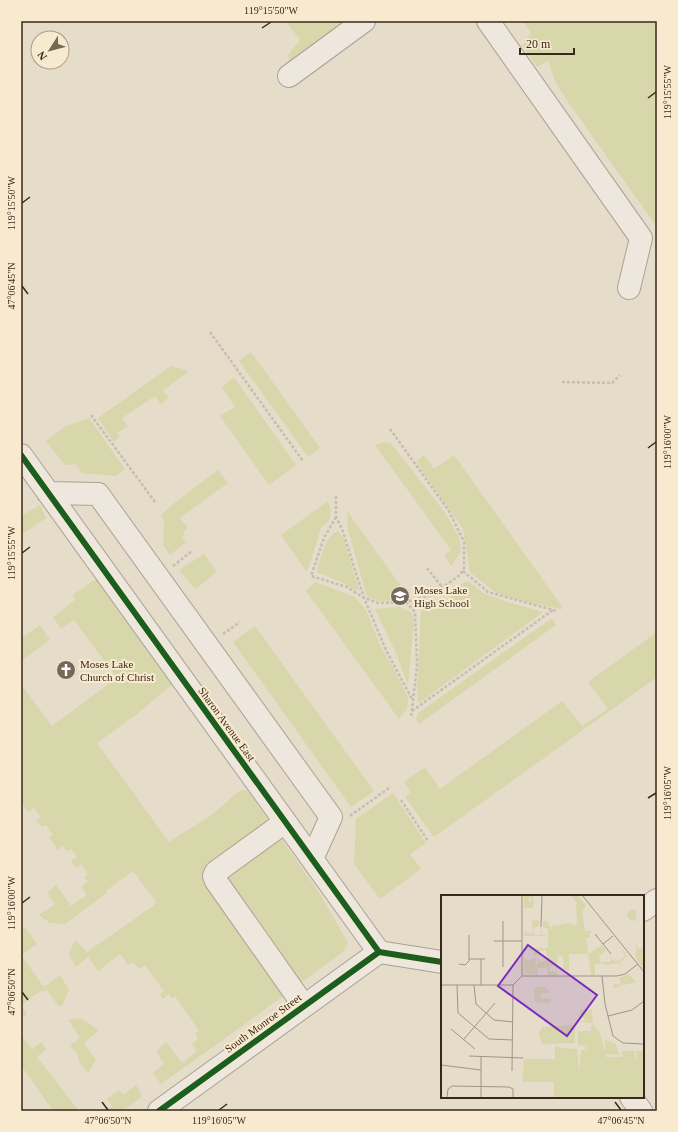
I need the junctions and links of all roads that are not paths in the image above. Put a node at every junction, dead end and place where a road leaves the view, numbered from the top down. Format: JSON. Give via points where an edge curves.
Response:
{"nodes":[{"id":1,"x":364,"y":21,"type":"edge"},
{"id":2,"x":488,"y":21,"type":"edge"},
{"id":3,"x":289,"y":76,"type":"dead end"},
{"id":4,"x":629,"y":288,"type":"dead end"},
{"id":5,"x":21,"y":455,"type":"edge"},
{"id":6,"x":48,"y":493,"type":"junction"},
{"id":7,"x":285,"y":822,"type":"junction"},
{"id":8,"x":312,"y":859,"type":"junction"},
{"id":9,"x":657,"y":900,"type":"edge"},
{"id":10,"x":644,"y":909,"type":"edge"},
{"id":11,"x":379,"y":952,"type":"junction"},
{"id":12,"x":441,"y":962,"type":"edge"},
{"id":13,"x":304,"y":1006,"type":"junction"},
{"id":14,"x":632,"y":1098,"type":"edge"},
{"id":15,"x":159,"y":1111,"type":"edge"},
{"id":16,"x":641,"y":1111,"type":"edge"}],
"edges":[{"from":1,"to":3,"type":"street"},
{"from":2,"to":4,"type":"street","via":[[641,238]]},
{"from":5,"to":6,"type":"street","name":"Sharon Avenue East"},
{"from":6,"to":7,"type":"street","name":"Sharon Avenue East"},
{"from":6,"to":8,"type":"street","via":[[98,494],[185,614],[331,817]]},
{"from":7,"to":8,"type":"street","name":"Sharon Avenue East"},
{"from":7,"to":13,"type":"street","via":[[214,876]]},
{"from":8,"to":11,"type":"street","name":"Sharon Avenue East"},
{"from":9,"to":10,"type":"street"},
{"from":11,"to":12,"type":"street"},
{"from":11,"to":13,"type":"street","name":"South Monroe Street"},
{"from":13,"to":15,"type":"street","name":"South Monroe Street"},
{"from":14,"to":16,"type":"street"}]}
